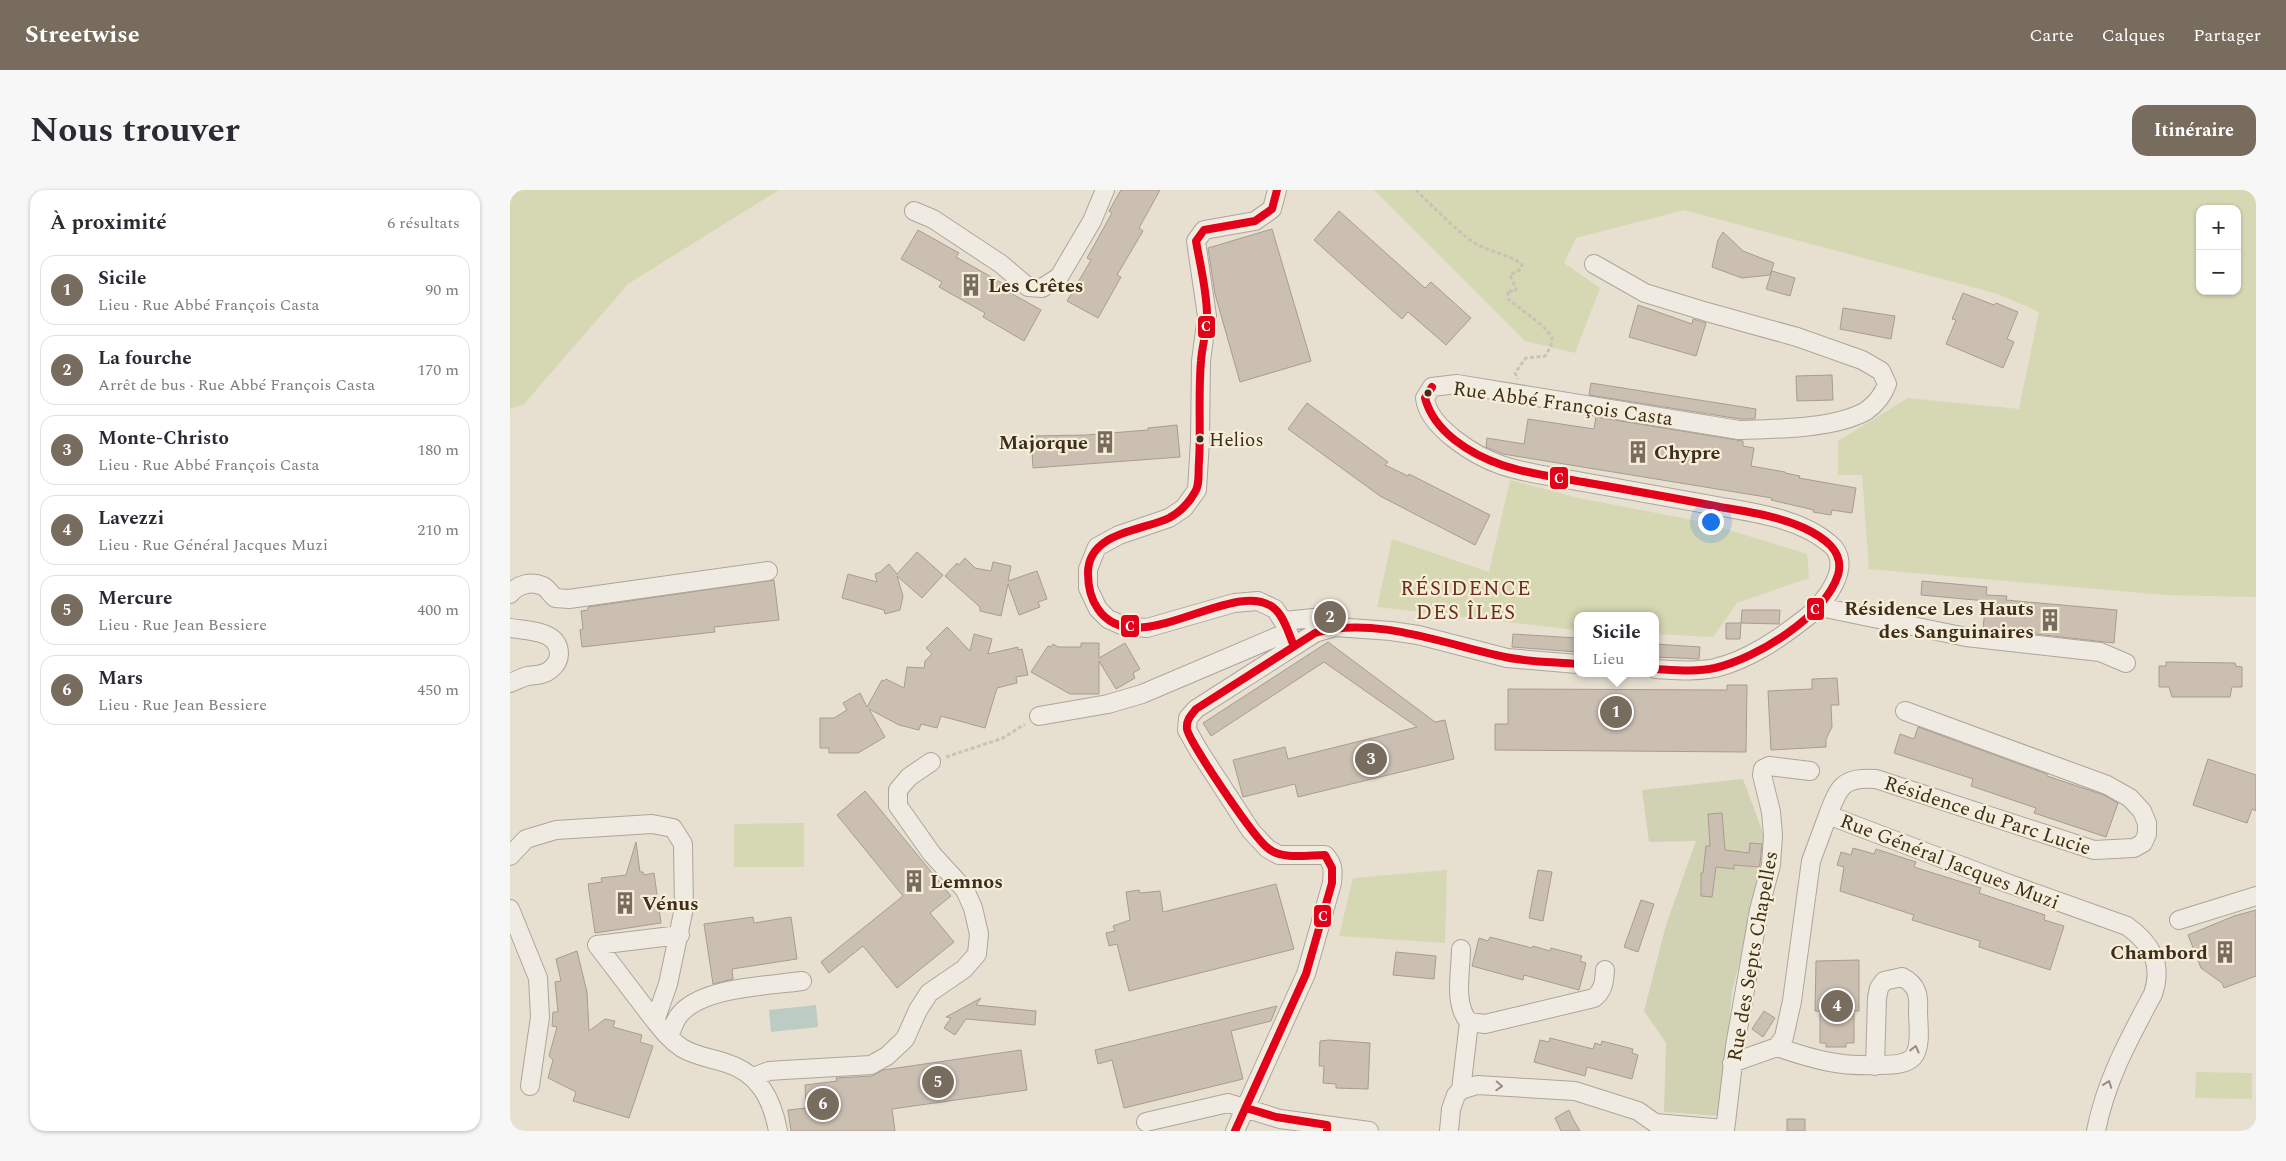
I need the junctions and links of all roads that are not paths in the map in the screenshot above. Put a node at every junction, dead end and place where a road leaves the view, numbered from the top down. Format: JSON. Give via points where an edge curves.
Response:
{"nodes":[{"id":1,"x":1105,"y":190,"type":"edge"},
{"id":2,"x":1277,"y":190,"type":"edge"},
{"id":3,"x":914,"y":211,"type":"dead end"},
{"id":4,"x":1594,"y":264,"type":"dead end"},
{"id":5,"x":768,"y":571,"type":"dead end"},
{"id":6,"x":510,"y":594,"type":"edge"},
{"id":7,"x":1820,"y":607,"type":"junction"},
{"id":8,"x":1335,"y":627,"type":"junction"},
{"id":9,"x":510,"y":628,"type":"edge"},
{"id":10,"x":1288,"y":633,"type":"junction"},
{"id":11,"x":2126,"y":663,"type":"dead end"},
{"id":12,"x":1574,"y":664,"type":"edge"},
{"id":13,"x":1659,"y":669,"type":"edge"},
{"id":14,"x":510,"y":683,"type":"edge"},
{"id":15,"x":1905,"y":711,"type":"dead end"},
{"id":16,"x":1039,"y":716,"type":"road end"},
{"id":17,"x":931,"y":762,"type":"road end"},
{"id":18,"x":1810,"y":771,"type":"dead end"},
{"id":19,"x":1828,"y":815,"type":"junction"},
{"id":20,"x":510,"y":856,"type":"edge"},
{"id":21,"x":2256,"y":896,"type":"edge"},
{"id":22,"x":510,"y":909,"type":"edge"},
{"id":23,"x":2179,"y":920,"type":"dead end"},
{"id":24,"x":680,"y":935,"type":"junction"},
{"id":25,"x":1461,"y":949,"type":"dead end"},
{"id":26,"x":1606,"y":970,"type":"dead end"},
{"id":27,"x":802,"y":981,"type":"dead end"},
{"id":28,"x":655,"y":1021,"type":"junction"},
{"id":29,"x":1469,"y":1022,"type":"junction"},
{"id":30,"x":669,"y":1037,"type":"junction"},
{"id":31,"x":1777,"y":1047,"type":"junction"},
{"id":32,"x":1732,"y":1062,"type":"junction"},
{"id":33,"x":1875,"y":1066,"type":"junction"},
{"id":34,"x":753,"y":1077,"type":"junction"},
{"id":35,"x":530,"y":1086,"type":"dead end"},
{"id":36,"x":1461,"y":1090,"type":"junction"},
{"id":37,"x":1246,"y":1108,"type":"junction"},
{"id":38,"x":1146,"y":1122,"type":"dead end"},
{"id":39,"x":1327,"y":1128,"type":"edge"},
{"id":40,"x":1725,"y":1130,"type":"edge"},
{"id":41,"x":778,"y":1131,"type":"edge"},
{"id":42,"x":1235,"y":1131,"type":"edge"},
{"id":43,"x":1369,"y":1131,"type":"edge"},
{"id":44,"x":1449,"y":1131,"type":"edge"},
{"id":45,"x":2096,"y":1131,"type":"edge"}],
"edges":[{"from":1,"to":3,"type":"street","via":[[1069,262],[1059,276],[1042,288],[1028,287],[933,218]]},
{"from":2,"to":10,"type":"street","via":[[1272,209],[1255,221],[1204,230],[1196,241],[1207,316],[1201,360],[1197,490],[1184,508],[1169,518],[1118,534],[1097,547],[1088,569],[1088,588],[1098,609],[1108,619],[1124,626],[1147,628],[1234,603],[1258,601],[1275,609]]},
{"from":4,"to":7,"type":"street","name":"Rue Abbé François Casta","via":[[1646,292],[1862,360],[1881,371],[1887,384],[1882,396],[1866,410],[1837,422],[1739,430],[1457,384],[1432,387],[1425,398],[1426,408],[1441,426],[1472,452],[1502,465],[1755,513],[1817,535],[1832,544],[1838,553],[1839,563],[1837,579]]},
{"from":5,"to":6,"type":"street","via":[[569,599],[555,598],[543,586],[526,584]]},
{"from":7,"to":11,"type":"street","via":[[1966,637],[2100,652]]},
{"from":7,"to":13,"type":"street","name":"Rue Abbé François Casta","via":[[1785,634],[1734,662],[1697,670]]},
{"from":8,"to":10,"type":"street","via":[[1315,633]]},
{"from":8,"to":10,"type":"street","via":[[1324,617]]},
{"from":8,"to":12,"type":"street","via":[[1418,635],[1507,658]]},
{"from":9,"to":14,"type":"street","via":[[547,634],[559,648],[559,659],[551,670],[543,674],[526,676]]},
{"from":10,"to":16,"type":"street","via":[[1142,694],[1108,704]]},
{"from":10,"to":37,"type":"street","via":[[1188,718],[1187,730],[1199,751],[1251,830],[1268,849],[1279,855],[1325,855],[1333,869],[1332,883],[1306,974]]},
{"from":15,"to":19,"type":"street","name":"Résidence du Parc Lucie","via":[[2107,785],[2130,798],[2142,811],[2147,823],[2143,843],[2134,848],[2094,850],[1876,779],[1859,778],[1842,786]]},
{"from":17,"to":34,"type":"street","via":[[909,777],[898,790],[898,806],[932,854],[965,890],[979,934],[977,954],[964,969],[929,993],[905,1039],[887,1056],[871,1065],[776,1071]]},
{"from":18,"to":32,"type":"street","name":"Rue des Septs Chapelles","via":[[1769,766],[1763,769],[1773,835],[1771,865],[1759,910]]},
{"from":19,"to":31,"type":"street","name":"Rue Général Jacques Muzi","via":[[1811,861],[1788,1024]]},
{"from":45,"to":19,"type":"street","name":"Rue Général Jacques Muzi","one_way":true,"via":[[2100,1108],[2117,1062],[2157,982],[2156,963],[2141,936],[2127,926]]},
{"from":20,"to":24,"type":"street","via":[[526,839],[556,830],[652,824],[673,828],[683,844],[684,908]]},
{"from":21,"to":23,"type":"street"},
{"from":22,"to":35,"type":"street","via":[[538,978],[540,1017]]},
{"from":24,"to":28,"type":"street"},
{"from":24,"to":28,"type":"street","via":[[597,946]]},
{"from":25,"to":29,"type":"street","via":[[1460,1002],[1462,1014]]},
{"from":26,"to":29,"type":"street","via":[[1604,985],[1594,998],[1504,1021]]},
{"from":27,"to":30,"type":"street","via":[[714,993],[694,1001],[679,1014]]},
{"from":28,"to":30,"type":"street"},
{"from":29,"to":36,"type":"street"},
{"from":30,"to":34,"type":"street","via":[[699,1056],[727,1063]]},
{"from":31,"to":32,"type":"street"},
{"from":31,"to":33,"type":"street","via":[[1836,1064]]},
{"from":32,"to":40,"type":"street","name":"Rue des Septs Chapelles"},
{"from":33,"to":33,"type":"street","one_way":true,"via":[[1896,1065],[1914,1056],[1917,1047],[1919,997],[1915,986],[1902,977],[1884,981],[1879,988]]},
{"from":34,"to":41,"type":"street","via":[[769,1098]]},
{"from":36,"to":40,"type":"street","one_way":true,"via":[[1477,1085],[1575,1091],[1638,1110],[1656,1123]]},
{"from":36,"to":44,"type":"street","via":[[1453,1100]]},
{"from":37,"to":38,"type":"street","via":[[1228,1103]]},
{"from":37,"to":39,"type":"street","via":[[1262,1115]]},
{"from":37,"to":42,"type":"street"},
{"from":39,"to":43,"type":"street"}]}
